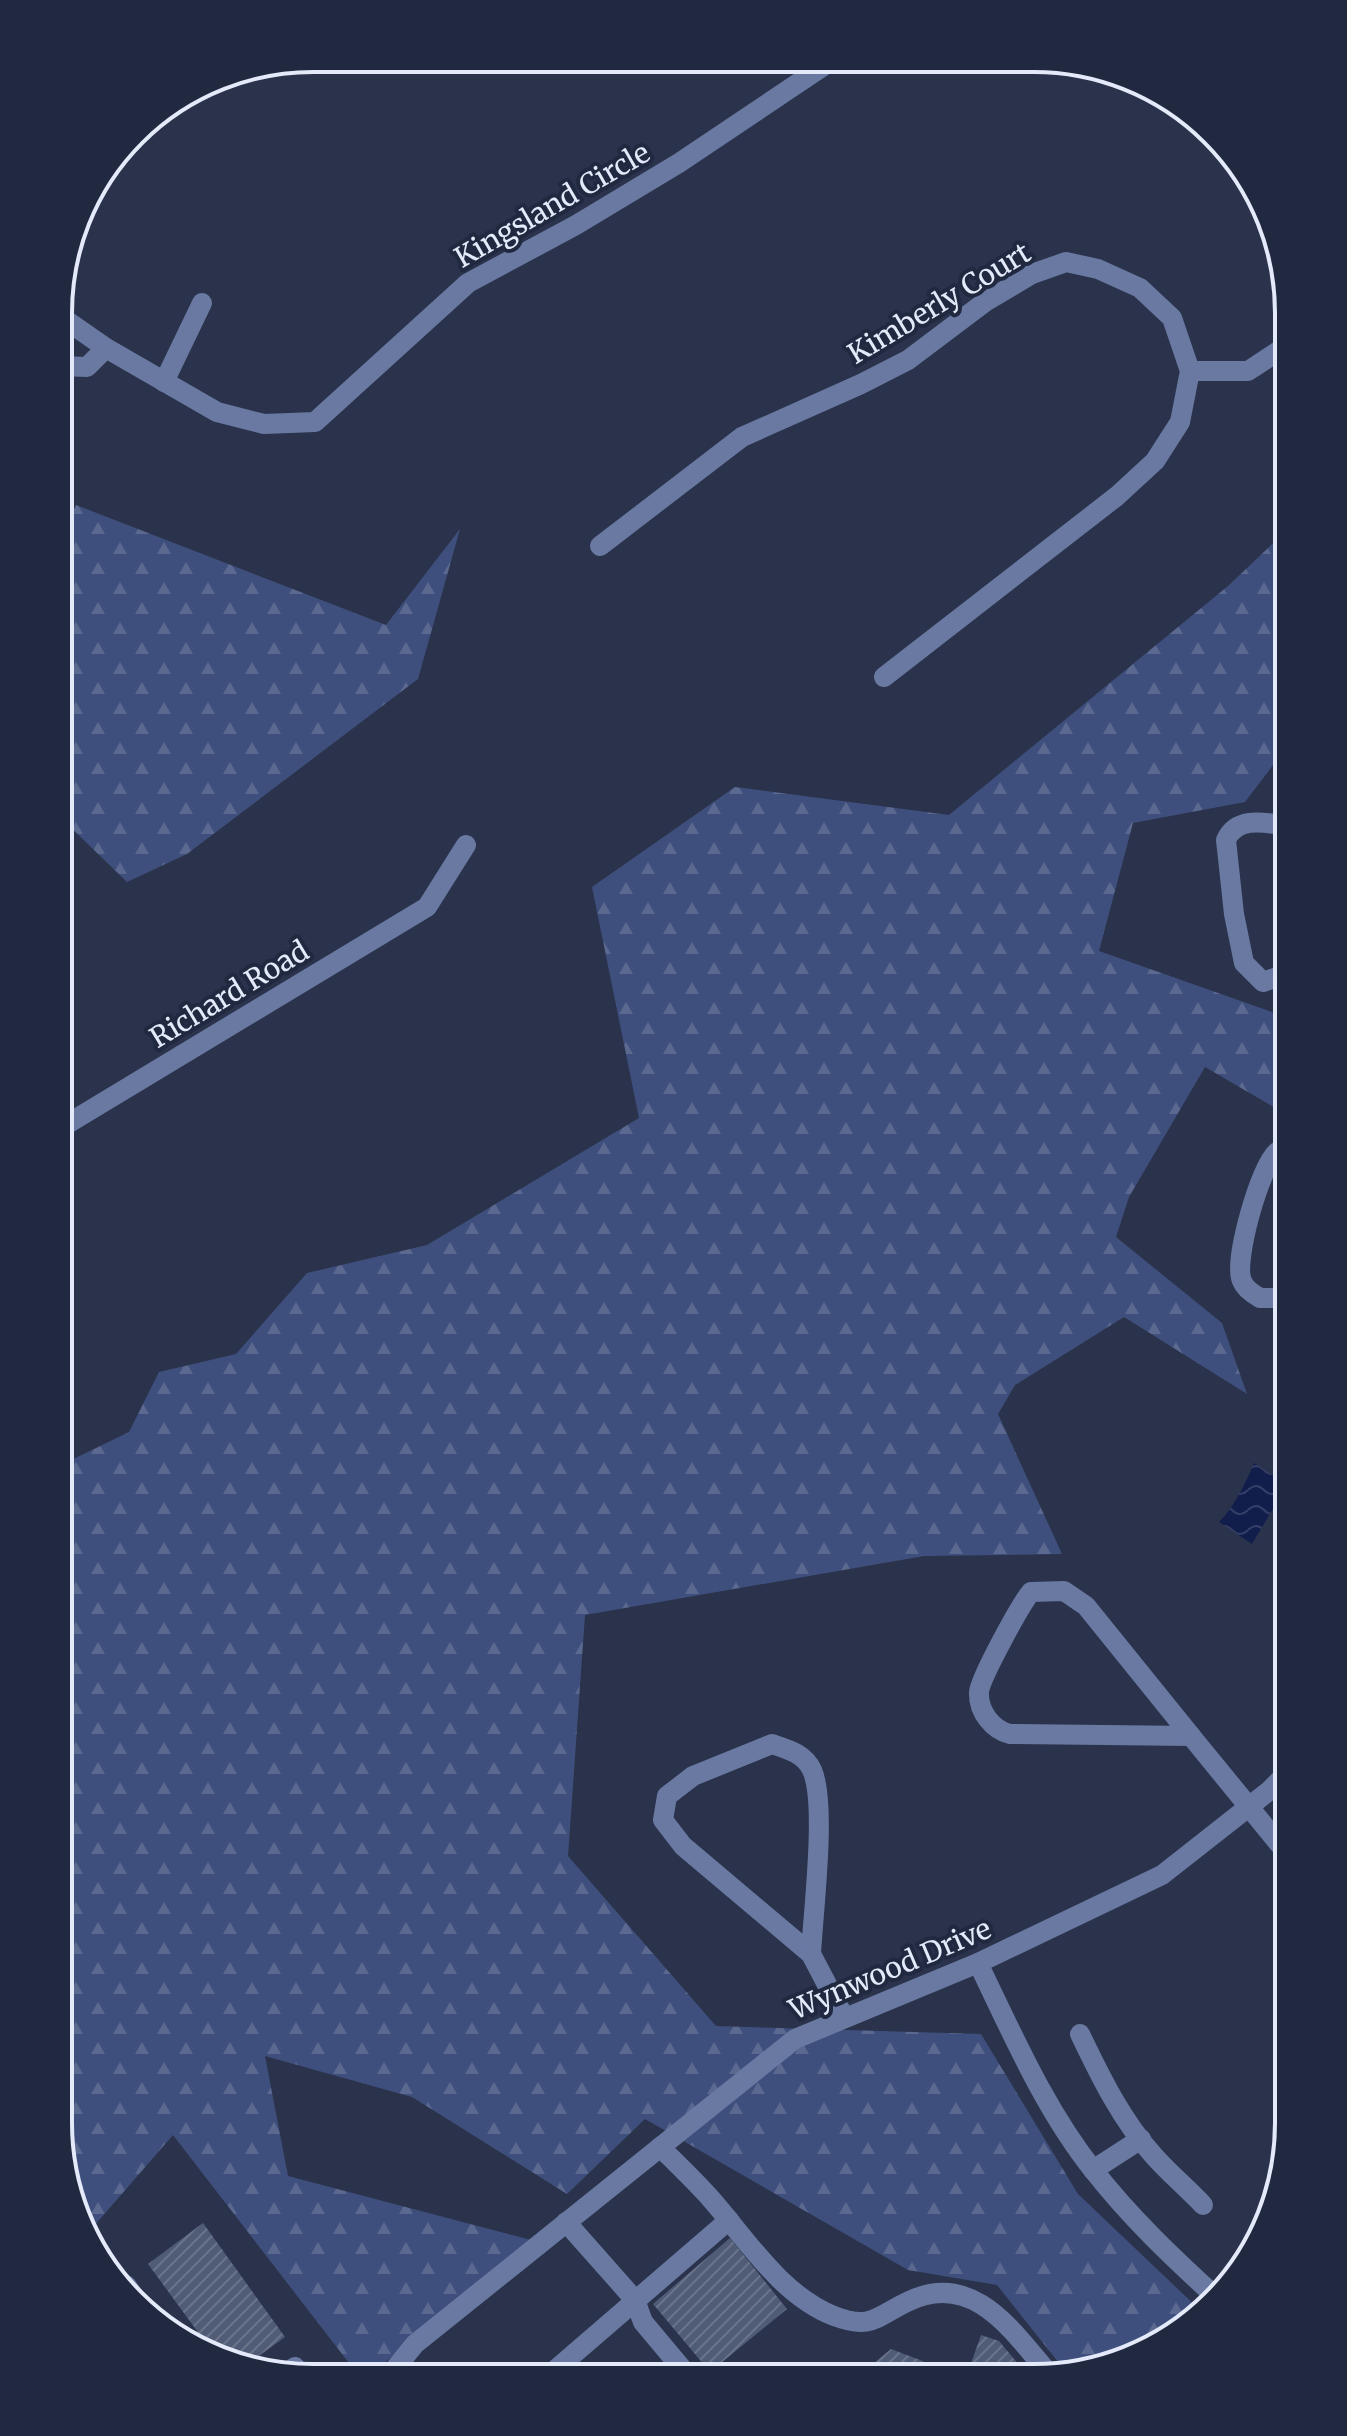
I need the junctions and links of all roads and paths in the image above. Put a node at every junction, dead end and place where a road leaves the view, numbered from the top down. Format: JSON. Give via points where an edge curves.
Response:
{"nodes":[{"id":1,"x":815,"y":72,"type":"edge"},
{"id":2,"x":202,"y":303,"type":"dead end"},
{"id":3,"x":72,"y":324,"type":"edge"},
{"id":4,"x":106,"y":348,"type":"junction"},
{"id":5,"x":1275,"y":353,"type":"edge"},
{"id":6,"x":72,"y":366,"type":"edge"},
{"id":7,"x":1190,"y":371,"type":"junction"},
{"id":8,"x":164,"y":382,"type":"junction"},
{"id":9,"x":600,"y":546,"type":"dead end"},
{"id":10,"x":884,"y":677,"type":"dead end"},
{"id":11,"x":1275,"y":825,"type":"edge"},
{"id":12,"x":466,"y":845,"type":"dead end"},
{"id":13,"x":1275,"y":978,"type":"edge"},
{"id":14,"x":72,"y":1121,"type":"edge"},
{"id":15,"x":1275,"y":1156,"type":"edge"},
{"id":16,"x":1274,"y":1298,"type":"edge"},
{"id":17,"x":1191,"y":1736,"type":"junction"},
{"id":18,"x":1274,"y":1786,"type":"edge"},
{"id":19,"x":1248,"y":1806,"type":"junction"},
{"id":20,"x":1274,"y":1838,"type":"edge"},
{"id":21,"x":811,"y":1954,"type":"junction"},
{"id":22,"x":978,"y":1963,"type":"junction"},
{"id":23,"x":844,"y":2017,"type":"junction"},
{"id":24,"x":1080,"y":2034,"type":"dead end"},
{"id":25,"x":1141,"y":2139,"type":"junction"},
{"id":26,"x":660,"y":2147,"type":"junction"},
{"id":27,"x":1093,"y":2170,"type":"junction"},
{"id":28,"x":1203,"y":2205,"type":"dead end"},
{"id":29,"x":729,"y":2220,"type":"junction"},
{"id":30,"x":566,"y":2222,"type":"junction"},
{"id":31,"x":1208,"y":2290,"type":"edge"},
{"id":32,"x":635,"y":2300,"type":"junction"},
{"id":33,"x":399,"y":2364,"type":"edge"},
{"id":34,"x":562,"y":2364,"type":"edge"},
{"id":35,"x":678,"y":2364,"type":"edge"},
{"id":36,"x":1040,"y":2364,"type":"edge"}],
"edges":[{"from":1,"to":8,"type":"street","name":"Kingsland Circle","via":[[679,163],[468,283],[315,422],[264,424],[217,412]]},
{"from":2,"to":8,"type":"street"},
{"from":3,"to":4,"type":"street","name":"Kingsland Circle"},
{"from":4,"to":6,"type":"street","via":[[87,367]]},
{"from":4,"to":8,"type":"street","name":"Kingsland Circle"},
{"from":5,"to":7,"type":"street","via":[[1248,371]]},
{"from":7,"to":9,"type":"street","name":"Kimberly Court","via":[[1172,318],[1140,288],[1098,269],[1066,262],[1032,274],[985,302],[908,360],[742,437]]},
{"from":7,"to":10,"type":"street","name":"Kimberly Court","via":[[1180,422],[1155,461]]},
{"from":11,"to":13,"type":"street","via":[[1247,823],[1226,840],[1244,963],[1263,982]]},
{"from":12,"to":14,"type":"street","name":"Richard Road","via":[[427,907]]},
{"from":15,"to":16,"type":"street","via":[[1255,1200],[1239,1264],[1242,1282],[1260,1298]]},
{"from":17,"to":17,"type":"street","via":[[1086,1606],[1064,1591],[1031,1592],[979,1690],[988,1718],[999,1731],[1010,1734]]},
{"from":17,"to":19,"type":"street"},
{"from":18,"to":19,"type":"street","name":"Wynwood Drive"},
{"from":19,"to":20,"type":"street"},
{"from":19,"to":22,"type":"street","name":"Wynwood Drive","via":[[1162,1875]]},
{"from":21,"to":21,"type":"street","via":[[819,1800],[811,1768],[795,1751],[772,1744],[693,1776],[667,1796],[663,1820],[683,1846]]},
{"from":21,"to":23,"type":"street"},
{"from":22,"to":23,"type":"street","name":"Wynwood Drive"},
{"from":22,"to":27,"type":"street","via":[[1035,2080]]},
{"from":23,"to":26,"type":"street","name":"Wynwood Drive","via":[[795,2039]]},
{"from":24,"to":25,"type":"street"},
{"from":25,"to":27,"type":"street"},
{"from":25,"to":28,"type":"street"},
{"from":26,"to":29,"type":"street"},
{"from":26,"to":30,"type":"street","name":"Wynwood Drive"},
{"from":27,"to":31,"type":"street"},
{"from":29,"to":32,"type":"street"},
{"from":29,"to":36,"type":"street","via":[[790,2291],[834,2316],[872,2321],[908,2301],[941,2293],[968,2297],[1005,2322]]},
{"from":30,"to":32,"type":"street"},
{"from":30,"to":33,"type":"street","name":"Wynwood Drive","via":[[415,2344]]},
{"from":32,"to":34,"type":"street"},
{"from":32,"to":35,"type":"street","via":[[643,2322]]}]}
